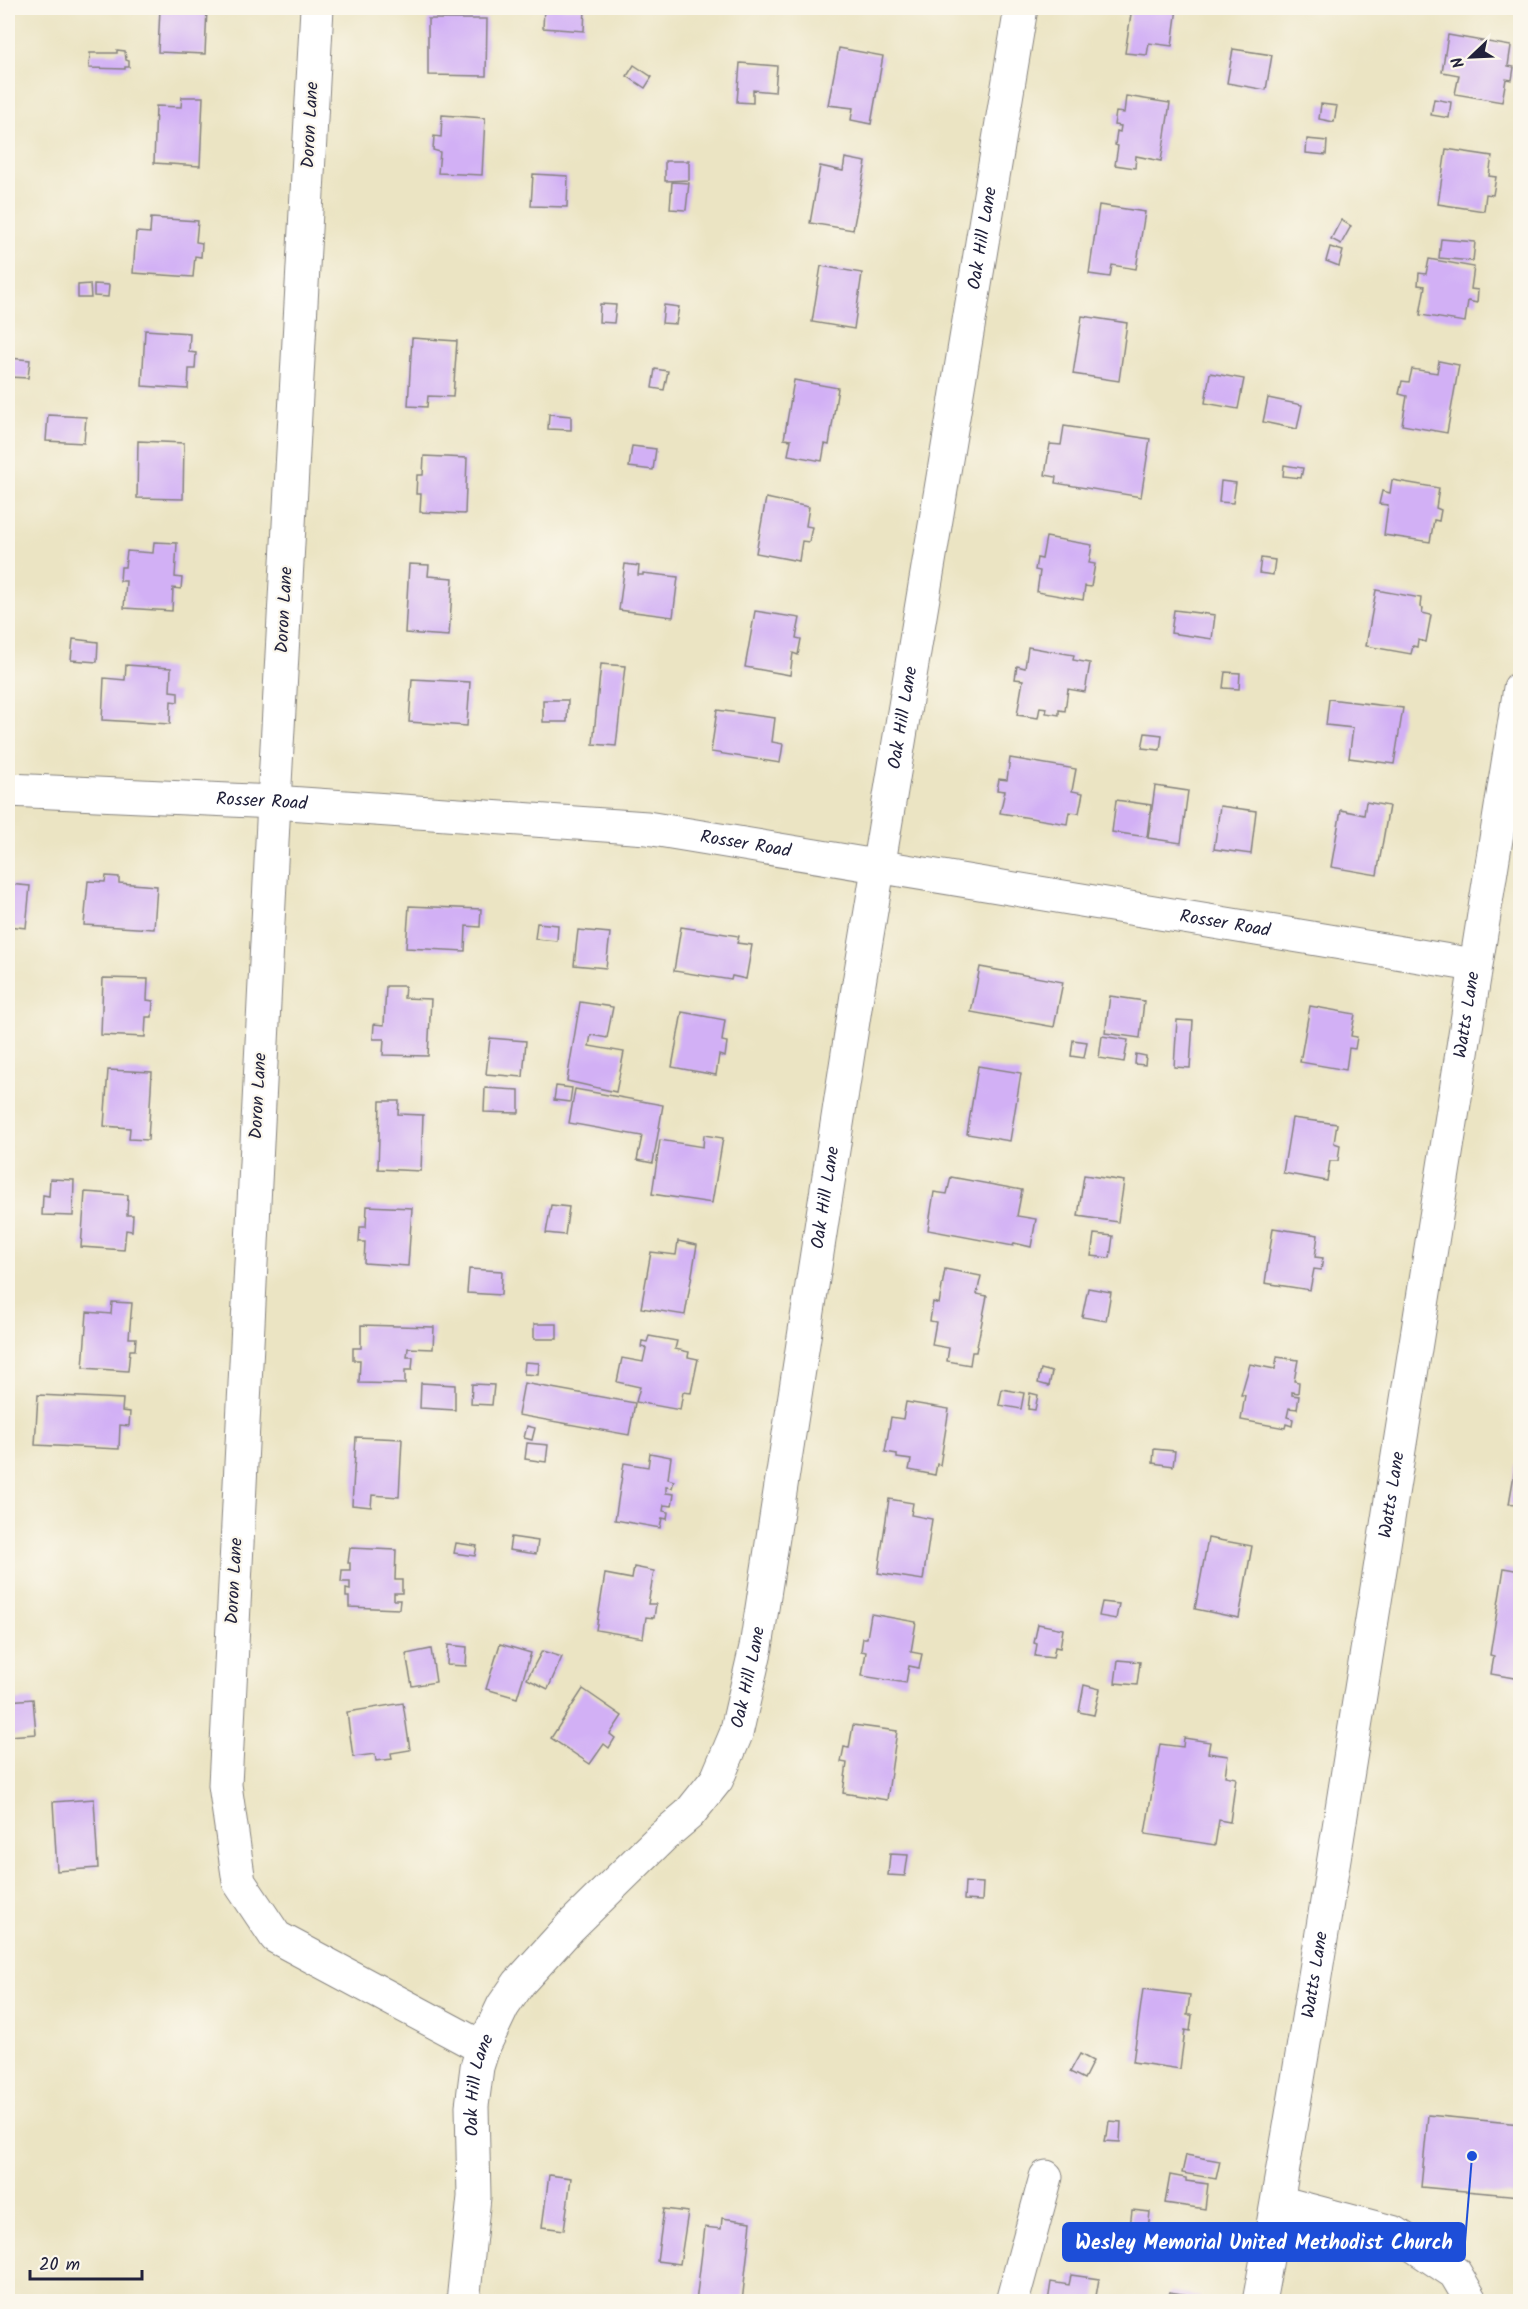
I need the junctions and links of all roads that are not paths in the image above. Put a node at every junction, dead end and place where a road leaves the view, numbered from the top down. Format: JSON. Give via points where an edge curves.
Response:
{"nodes":[{"id":1,"x":317,"y":8,"type":"edge"},
{"id":2,"x":1021,"y":8,"type":"edge"},
{"id":3,"x":1521,"y":688,"type":"edge"},
{"id":4,"x":8,"y":790,"type":"edge"},
{"id":5,"x":274,"y":802,"type":"junction"},
{"id":6,"x":879,"y":867,"type":"junction"},
{"id":7,"x":1474,"y":965,"type":"junction"},
{"id":8,"x":483,"y":2048,"type":"junction"},
{"id":9,"x":1046,"y":2177,"type":"dead end"},
{"id":10,"x":1278,"y":2202,"type":"junction"},
{"id":11,"x":463,"y":2301,"type":"edge"},
{"id":12,"x":1012,"y":2301,"type":"edge"},
{"id":13,"x":1259,"y":2301,"type":"edge"},
{"id":14,"x":1472,"y":2301,"type":"edge"}],
"edges":[{"from":1,"to":5,"type":"street","name":"Doron Lane"},
{"from":2,"to":6,"type":"street","name":"Oak Hill Lane"},
{"from":3,"to":7,"type":"street","name":"Watts Lane"},
{"from":4,"to":5,"type":"street","name":"Rosser Road"},
{"from":5,"to":6,"type":"street","name":"Rosser Road","via":[[647,828]]},
{"from":5,"to":8,"type":"street","name":"Doron Lane","via":[[225,1785],[238,1882],[276,1937]]},
{"from":6,"to":7,"type":"street","name":"Rosser Road"},
{"from":6,"to":8,"type":"street","name":"Oak Hill Lane","via":[[756,1647],[736,1734],[717,1779],[689,1814],[570,1927],[519,1983]]},
{"from":7,"to":10,"type":"street","name":"Watts Lane","via":[[1375,1609]]},
{"from":8,"to":11,"type":"street","name":"Oak Hill Lane","via":[[472,2106],[474,2197]]},
{"from":9,"to":12,"type":"street"},
{"from":10,"to":13,"type":"street","name":"Watts Lane"},
{"from":10,"to":14,"type":"street","via":[[1395,2233],[1455,2274]]}]}
